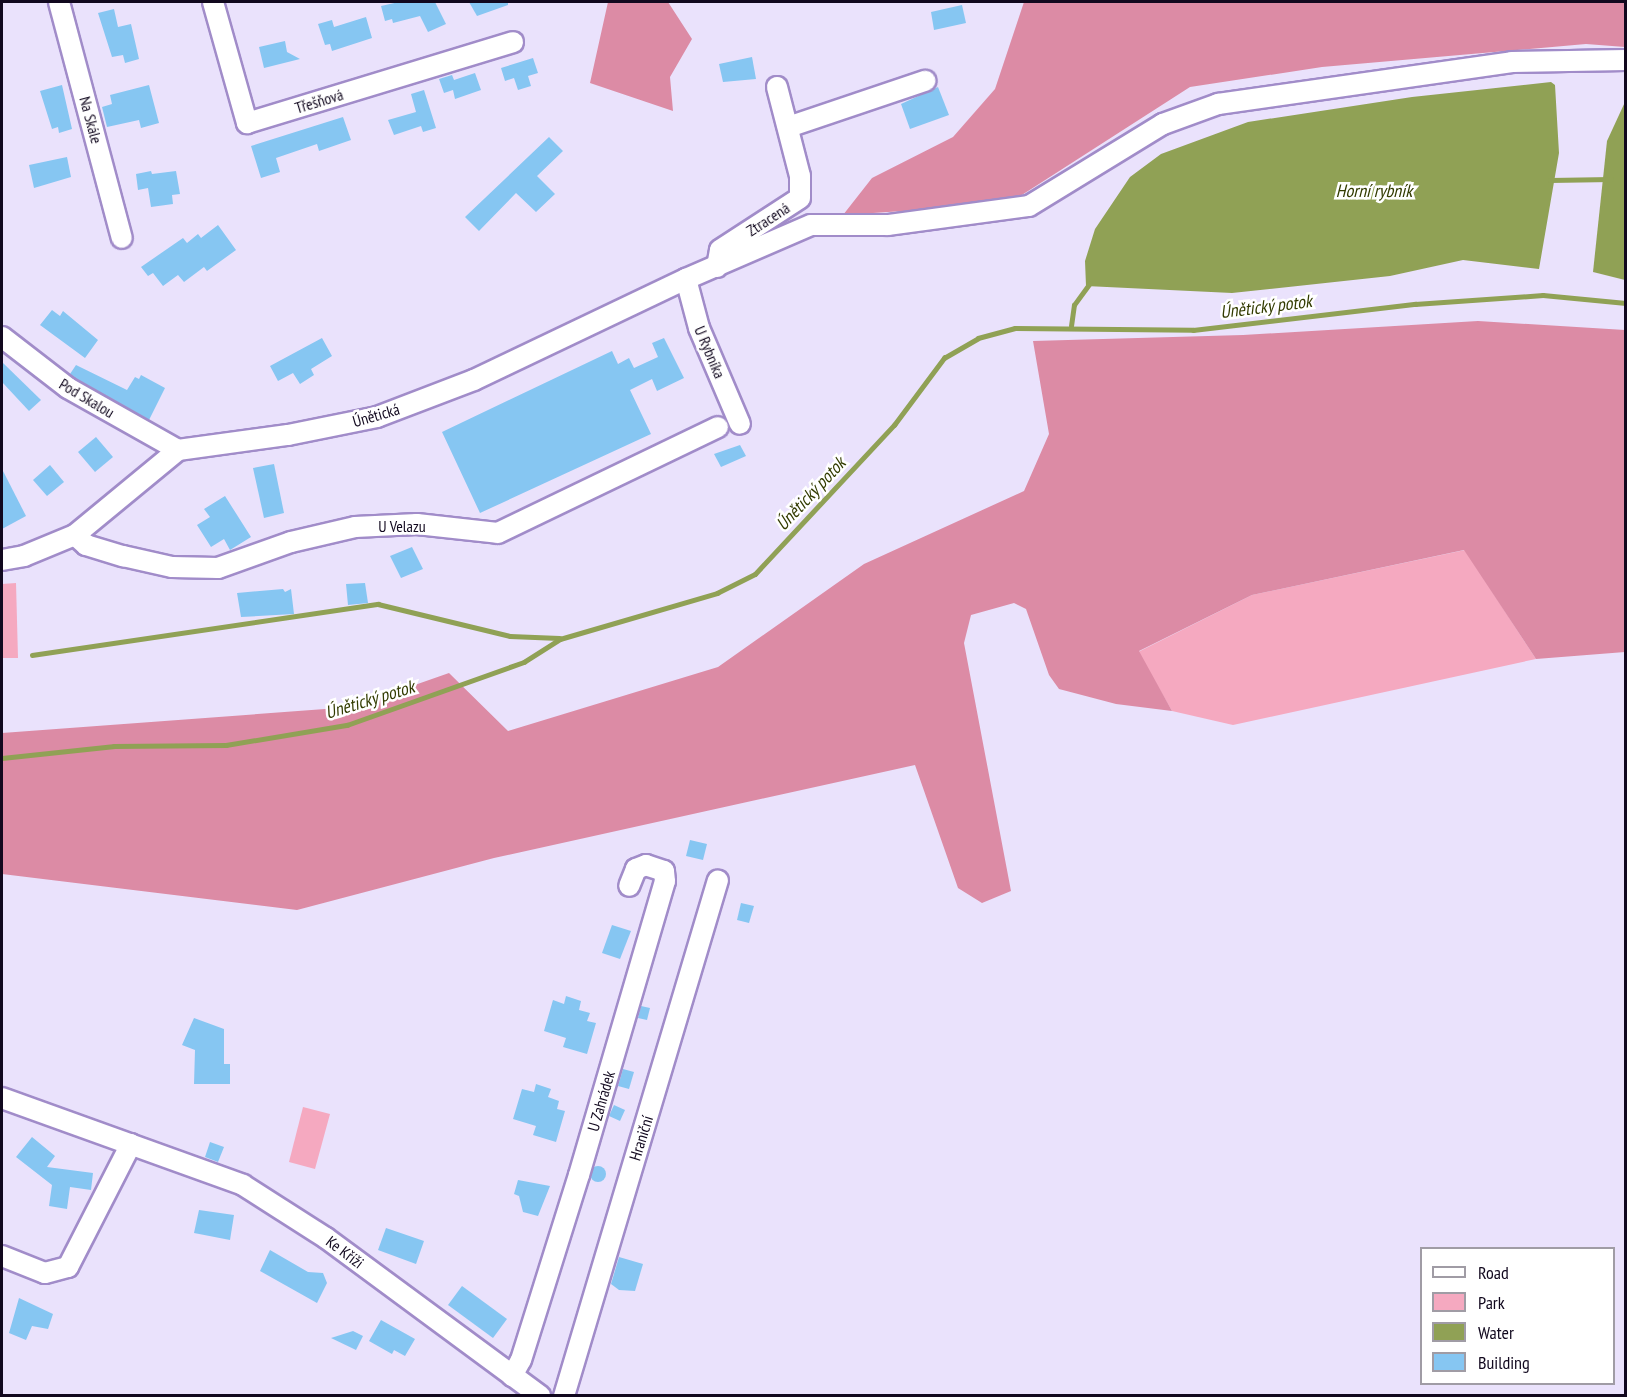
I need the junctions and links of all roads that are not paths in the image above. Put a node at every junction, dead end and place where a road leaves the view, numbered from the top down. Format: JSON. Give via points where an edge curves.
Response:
{"nodes":[{"id":1,"x":59,"y":2,"type":"edge"},
{"id":2,"x":213,"y":2,"type":"edge"},
{"id":3,"x":513,"y":42,"type":"dead end"},
{"id":4,"x":1626,"y":60,"type":"edge"},
{"id":5,"x":925,"y":81,"type":"dead end"},
{"id":6,"x":777,"y":87,"type":"dead end"},
{"id":7,"x":788,"y":127,"type":"junction"},
{"id":8,"x":122,"y":238,"type":"dead end"},
{"id":9,"x":717,"y":267,"type":"junction"},
{"id":10,"x":686,"y":279,"type":"junction"},
{"id":11,"x":2,"y":337,"type":"edge"},
{"id":12,"x":740,"y":424,"type":"dead end"},
{"id":13,"x":718,"y":427,"type":"dead end"},
{"id":14,"x":178,"y":450,"type":"junction"},
{"id":15,"x":75,"y":535,"type":"junction"},
{"id":16,"x":2,"y":560,"type":"edge"},
{"id":17,"x":718,"y":880,"type":"dead end"},
{"id":18,"x":629,"y":886,"type":"dead end"},
{"id":19,"x":2,"y":1098,"type":"edge"},
{"id":20,"x":131,"y":1144,"type":"junction"},
{"id":21,"x":2,"y":1256,"type":"edge"},
{"id":22,"x":512,"y":1376,"type":"junction"},
{"id":23,"x":540,"y":1395,"type":"edge"},
{"id":24,"x":564,"y":1395,"type":"edge"}],
"edges":[{"from":1,"to":8,"type":"street","name":"Na Skále"},
{"from":2,"to":3,"type":"street","name":"Třešňová","via":[[247,123]]},
{"from":4,"to":9,"type":"street","name":"Únětická","via":[[1512,62],[1218,104],[1162,124],[1029,206],[888,225],[812,225]]},
{"from":5,"to":7,"type":"street"},
{"from":6,"to":7,"type":"street","name":"Ztracená"},
{"from":7,"to":9,"type":"street","name":"Ztracená","via":[[800,177],[800,198],[720,250]]},
{"from":9,"to":10,"type":"street","name":"Únětická"},
{"from":10,"to":12,"type":"street","name":"U Rybníka","via":[[699,328]]},
{"from":10,"to":14,"type":"street","name":"Únětická","via":[[474,380],[377,417],[288,435]]},
{"from":11,"to":14,"type":"street","name":"Pod Skalou","via":[[68,388]]},
{"from":13,"to":15,"type":"street","name":"U Velazu","via":[[498,533],[417,525],[355,527],[291,542],[218,568],[172,567],[123,556],[87,545]]},
{"from":14,"to":15,"type":"street"},
{"from":15,"to":16,"type":"street","via":[[24,556]]},
{"from":17,"to":24,"type":"street","name":"Hraniční"},
{"from":18,"to":22,"type":"street","name":"U Zahrádek","via":[[636,869],[646,865],[664,871],[665,881],[572,1197],[522,1360]]},
{"from":19,"to":20,"type":"street","name":"Ke Kříži"},
{"from":20,"to":21,"type":"street","via":[[68,1267],[45,1273]]},
{"from":20,"to":22,"type":"street","name":"Ke Kříži","via":[[213,1171],[273,1201]]},
{"from":22,"to":23,"type":"street","name":"Ke Kříži"}]}
